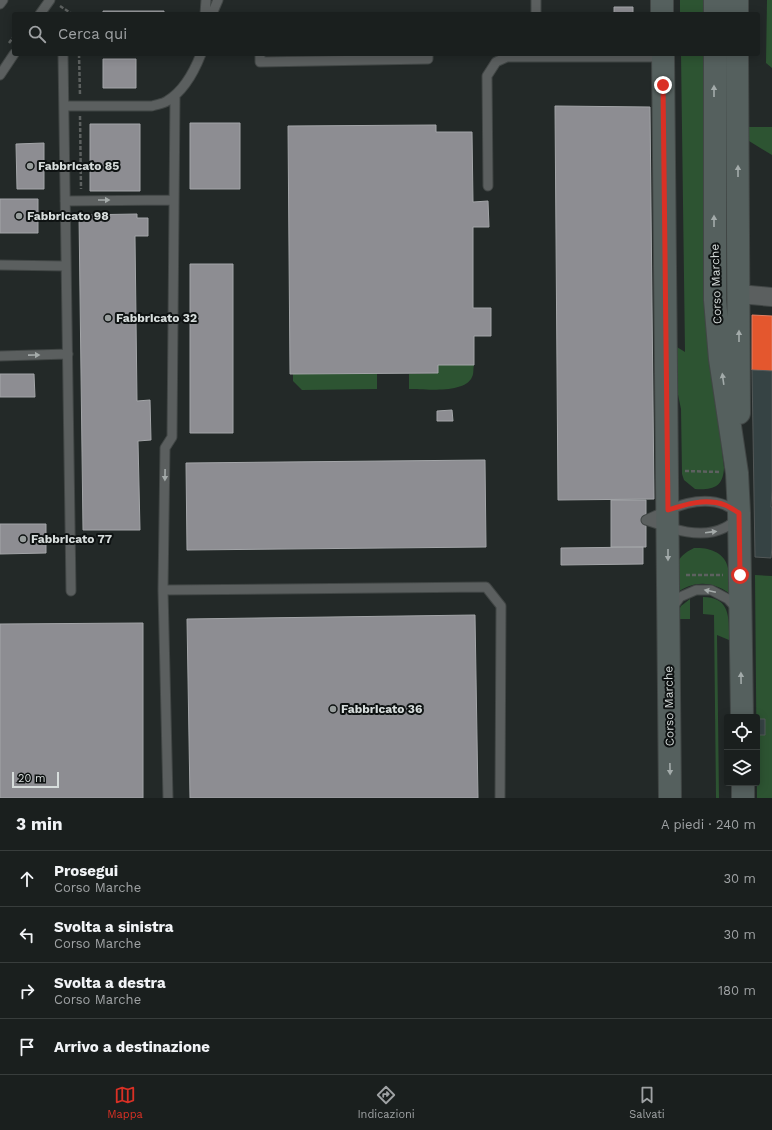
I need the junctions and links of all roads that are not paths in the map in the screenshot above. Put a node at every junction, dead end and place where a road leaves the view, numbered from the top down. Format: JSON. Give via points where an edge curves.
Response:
{"nodes":[{"id":1,"x":3,"y":0,"type":"edge"},
{"id":2,"x":50,"y":0,"type":"edge"},
{"id":3,"x":206,"y":0,"type":"edge"},
{"id":4,"x":218,"y":0,"type":"edge"},
{"id":5,"x":536,"y":0,"type":"edge"},
{"id":6,"x":662,"y":0,"type":"edge"},
{"id":7,"x":715,"y":0,"type":"edge"},
{"id":8,"x":737,"y":0,"type":"edge"},
{"id":9,"x":0,"y":4,"type":"edge"},
{"id":10,"x":41,"y":12,"type":"edge"},
{"id":11,"x":205,"y":12,"type":"edge"},
{"id":12,"x":213,"y":12,"type":"edge"},
{"id":13,"x":536,"y":12,"type":"edge"},
{"id":14,"x":662,"y":12,"type":"edge"},
{"id":15,"x":715,"y":12,"type":"edge"},
{"id":16,"x":737,"y":12,"type":"edge"},
{"id":17,"x":13,"y":56,"type":"edge"},
{"id":18,"x":63,"y":56,"type":"edge"},
{"id":19,"x":200,"y":56,"type":"edge"},
{"id":20,"x":260,"y":56,"type":"edge"},
{"id":21,"x":428,"y":56,"type":"edge"},
{"id":22,"x":585,"y":56,"type":"edge"},
{"id":23,"x":663,"y":56,"type":"edge"},
{"id":24,"x":715,"y":56,"type":"edge"},
{"id":25,"x":737,"y":56,"type":"edge"},
{"id":26,"x":0,"y":75,"type":"edge"},
{"id":27,"x":174,"y":96,"type":"junction"},
{"id":28,"x":64,"y":106,"type":"junction"},
{"id":29,"x":488,"y":186,"type":"dead end"},
{"id":30,"x":174,"y":200,"type":"junction"},
{"id":31,"x":65,"y":201,"type":"junction"},
{"id":32,"x":0,"y":266,"type":"edge"},
{"id":33,"x":66,"y":266,"type":"junction"},
{"id":34,"x":739,"y":294,"type":"junction"},
{"id":35,"x":772,"y":297,"type":"edge"},
{"id":36,"x":68,"y":354,"type":"junction"},
{"id":37,"x":0,"y":356,"type":"edge"},
{"id":38,"x":731,"y":472,"type":"junction"},
{"id":39,"x":739,"y":515,"type":"junction"},
{"id":40,"x":668,"y":519,"type":"junction"},
{"id":41,"x":163,"y":590,"type":"junction"},
{"id":42,"x":71,"y":591,"type":"dead end"},
{"id":43,"x":741,"y":613,"type":"junction"},
{"id":44,"x":668,"y":614,"type":"junction"},
{"id":45,"x":742,"y":714,"type":"edge"},
{"id":46,"x":743,"y":786,"type":"edge"},
{"id":47,"x":168,"y":798,"type":"edge"},
{"id":48,"x":500,"y":798,"type":"edge"},
{"id":49,"x":670,"y":798,"type":"edge"},
{"id":50,"x":743,"y":798,"type":"edge"}],
"edges":[{"from":1,"to":9,"type":"lane"},
{"from":2,"to":10,"type":"lane"},
{"from":3,"to":11,"type":"lane"},
{"from":4,"to":12,"type":"lane"},
{"from":5,"to":13,"type":"lane"},
{"from":6,"to":14,"type":"main road"},
{"from":7,"to":15,"type":"main road"},
{"from":8,"to":16,"type":"main road"},
{"from":17,"to":26,"type":"lane"},
{"from":18,"to":28,"type":"lane"},
{"from":19,"to":27,"type":"lane","via":[[188,81]]},
{"from":20,"to":21,"type":"lane","via":[[260,62],[428,59]]},
{"from":22,"to":29,"type":"lane","via":[[507,57],[496,62],[487,76]]},
{"from":23,"to":40,"type":"main road","name":"Corso Marche"},
{"from":38,"to":24,"type":"main road","name":"Corso Marche","one_way":true,"via":[[715,300]]},
{"from":34,"to":25,"type":"main road","one_way":true},
{"from":27,"to":28,"type":"lane","via":[[166,102],[152,106]]},
{"from":27,"to":30,"type":"lane"},
{"from":28,"to":31,"type":"lane"},
{"from":31,"to":30,"type":"lane","one_way":true},
{"from":30,"to":41,"type":"lane","one_way":true,"via":[[172,437],[165,448]]},
{"from":31,"to":33,"type":"lane"},
{"from":32,"to":33,"type":"lane"},
{"from":33,"to":36,"type":"lane"},
{"from":34,"to":35,"type":"street","name":"Corso Marche"},
{"from":38,"to":34,"type":"main road","one_way":true,"via":[[739,396]]},
{"from":37,"to":36,"type":"lane","one_way":true},
{"from":36,"to":42,"type":"lane"},
{"from":38,"to":39,"type":"main road","name":"Corso Marche"},
{"from":39,"to":40,"type":"lane","via":[[725,505],[712,502],[691,503]]},
{"from":40,"to":39,"type":"lane","one_way":true,"via":[[692,532],[713,532],[726,528]]},
{"from":39,"to":43,"type":"main road","name":"Corso Marche"},
{"from":40,"to":44,"type":"main road","name":"Corso Marche","one_way":true},
{"from":41,"to":47,"type":"lane"},
{"from":41,"to":48,"type":"lane","via":[[486,587],[501,606]]},
{"from":43,"to":44,"type":"lane","one_way":true,"via":[[728,599],[712,590],[696,590],[680,597]]},
{"from":45,"to":43,"type":"main road","name":"Corso Marche","one_way":true},
{"from":44,"to":49,"type":"main road","name":"Corso Marche","one_way":true},
{"from":46,"to":50,"type":"main road"}]}
